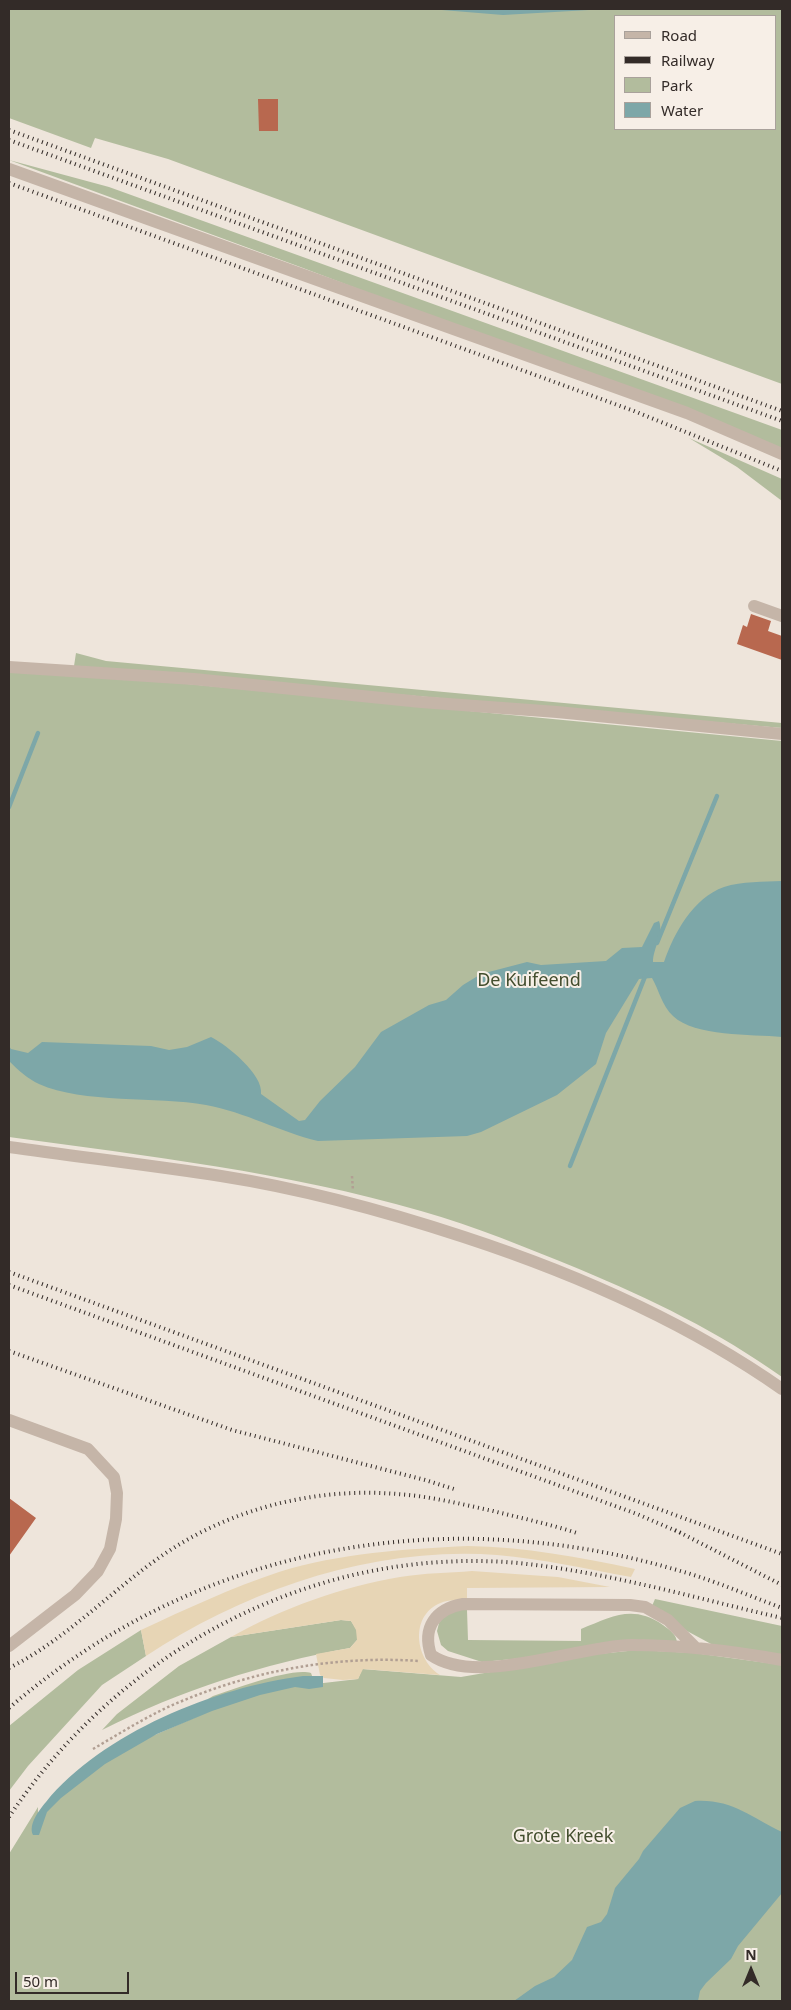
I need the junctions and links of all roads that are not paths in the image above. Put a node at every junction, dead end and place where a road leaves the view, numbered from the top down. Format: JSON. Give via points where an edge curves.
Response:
{"nodes":[{"id":1,"x":9,"y":168,"type":"edge"},
{"id":2,"x":782,"y":454,"type":"edge"},
{"id":3,"x":754,"y":606,"type":"dead end"},
{"id":4,"x":782,"y":616,"type":"edge"},
{"id":5,"x":9,"y":667,"type":"edge"},
{"id":6,"x":782,"y":734,"type":"edge"},
{"id":7,"x":9,"y":1147,"type":"edge"},
{"id":8,"x":782,"y":1389,"type":"edge"},
{"id":9,"x":9,"y":1420,"type":"edge"},
{"id":10,"x":9,"y":1646,"type":"edge"},
{"id":11,"x":696,"y":1648,"type":"junction"},
{"id":12,"x":782,"y":1660,"type":"edge"}],
"edges":[{"from":1,"to":2,"type":"street","via":[[687,413]]},
{"from":3,"to":4,"type":"street"},
{"from":5,"to":6,"type":"street","via":[[194,679]]},
{"from":7,"to":8,"type":"street","via":[[222,1176],[353,1203],[408,1218],[518,1254],[598,1286],[703,1338]]},
{"from":9,"to":10,"type":"street","via":[[88,1449],[114,1476],[117,1493],[110,1549],[98,1571],[75,1595]]},
{"from":11,"to":11,"type":"street","via":[[618,1646],[484,1667],[442,1663],[431,1655],[428,1646],[430,1623],[450,1606],[630,1605],[658,1613]]},
{"from":11,"to":12,"type":"street"}]}
